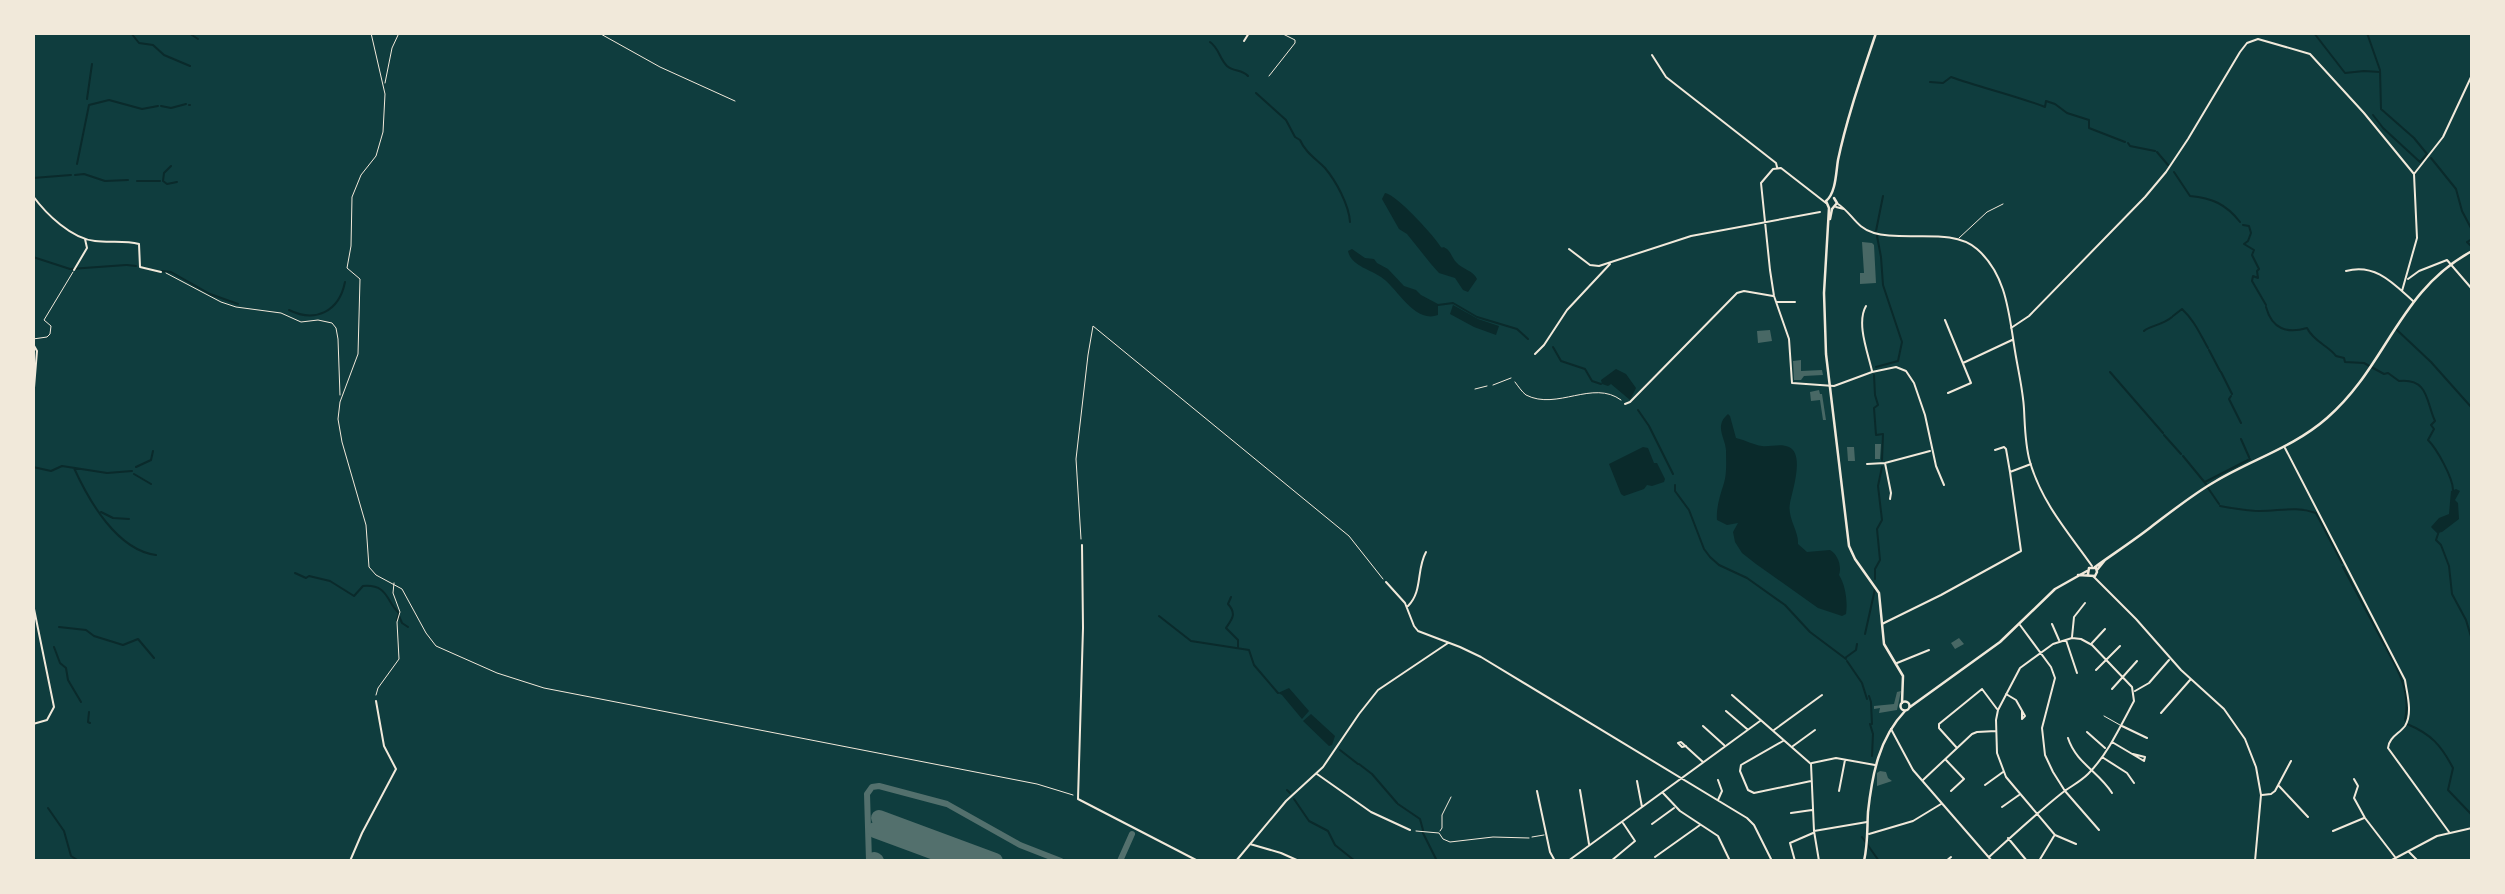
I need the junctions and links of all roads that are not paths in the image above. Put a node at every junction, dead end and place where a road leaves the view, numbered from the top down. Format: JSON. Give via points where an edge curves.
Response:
{"nodes":[{"id":1,"x":1249,"y":33,"type":"edge"},
{"id":2,"x":1281,"y":33,"type":"edge"},
{"id":3,"x":1876,"y":33,"type":"edge"},
{"id":4,"x":1244,"y":41,"type":"dead end"},
{"id":5,"x":1652,"y":55,"type":"dead end"},
{"id":6,"x":2472,"y":75,"type":"edge"},
{"id":7,"x":1269,"y":76,"type":"dead end"},
{"id":8,"x":1777,"y":168,"type":"junction"},
{"id":9,"x":2414,"y":174,"type":"junction"},
{"id":10,"x":33,"y":196,"type":"edge"},
{"id":11,"x":1829,"y":199,"type":"junction"},
{"id":12,"x":2003,"y":204,"type":"dead end"},
{"id":13,"x":1833,"y":207,"type":"junction"},
{"id":14,"x":1820,"y":212,"type":"dead end"},
{"id":15,"x":1766,"y":222,"type":"junction"},
{"id":16,"x":84,"y":238,"type":"junction"},
{"id":17,"x":1959,"y":238,"type":"junction"},
{"id":18,"x":96,"y":242,"type":"junction"},
{"id":19,"x":87,"y":248,"type":"junction"},
{"id":20,"x":1569,"y":249,"type":"dead end"},
{"id":21,"x":2472,"y":251,"type":"edge"},
{"id":22,"x":1610,"y":264,"type":"junction"},
{"id":23,"x":2451,"y":264,"type":"junction"},
{"id":24,"x":74,"y":270,"type":"joint"},
{"id":25,"x":2346,"y":271,"type":"dead end"},
{"id":26,"x":161,"y":272,"type":"road end"},
{"id":27,"x":2407,"y":279,"type":"junction"},
{"id":28,"x":2472,"y":289,"type":"edge"},
{"id":29,"x":2403,"y":291,"type":"junction"},
{"id":30,"x":1774,"y":296,"type":"junction"},
{"id":31,"x":2413,"y":301,"type":"junction"},
{"id":32,"x":1776,"y":302,"type":"junction"},
{"id":33,"x":1795,"y":302,"type":"dead end"},
{"id":34,"x":1866,"y":306,"type":"dead end"},
{"id":35,"x":1945,"y":320,"type":"dead end"},
{"id":36,"x":2011,"y":328,"type":"junction"},
{"id":37,"x":33,"y":339,"type":"edge"},
{"id":38,"x":2013,"y":340,"type":"junction"},
{"id":39,"x":33,"y":344,"type":"edge"},
{"id":40,"x":1535,"y":354,"type":"dead end"},
{"id":41,"x":1962,"y":364,"type":"junction"},
{"id":42,"x":1872,"y":372,"type":"junction"},
{"id":43,"x":1511,"y":378,"type":"road end"},
{"id":44,"x":1493,"y":385,"type":"road end"},
{"id":45,"x":1830,"y":386,"type":"junction"},
{"id":46,"x":1948,"y":393,"type":"dead end"},
{"id":47,"x":33,"y":400,"type":"edge"},
{"id":48,"x":1625,"y":404,"type":"dead end"},
{"id":49,"x":2285,"y":448,"type":"junction"},
{"id":50,"x":1995,"y":450,"type":"dead end"},
{"id":51,"x":1932,"y":451,"type":"junction"},
{"id":52,"x":1885,"y":463,"type":"junction"},
{"id":53,"x":1867,"y":464,"type":"dead end"},
{"id":54,"x":2031,"y":464,"type":"junction"},
{"id":55,"x":2010,"y":472,"type":"junction"},
{"id":56,"x":1944,"y":485,"type":"dead end"},
{"id":57,"x":1890,"y":499,"type":"dead end"},
{"id":58,"x":1082,"y":545,"type":"road end"},
{"id":59,"x":1426,"y":552,"type":"dead end"},
{"id":60,"x":2092,"y":571,"type":"junction"},
{"id":61,"x":1387,"y":582,"type":"road end"},
{"id":62,"x":2085,"y":603,"type":"dead end"},
{"id":63,"x":33,"y":604,"type":"edge"},
{"id":64,"x":1407,"y":607,"type":"junction"},
{"id":65,"x":1882,"y":624,"type":"junction"},
{"id":66,"x":2019,"y":624,"type":"junction"},
{"id":67,"x":2052,"y":624,"type":"dead end"},
{"id":68,"x":2105,"y":629,"type":"dead end"},
{"id":69,"x":2072,"y":638,"type":"junction"},
{"id":70,"x":2066,"y":639,"type":"junction"},
{"id":71,"x":2059,"y":640,"type":"junction"},
{"id":72,"x":1448,"y":642,"type":"junction"},
{"id":73,"x":2091,"y":644,"type":"junction"},
{"id":74,"x":2120,"y":646,"type":"dead end"},
{"id":75,"x":1929,"y":650,"type":"dead end"},
{"id":76,"x":2040,"y":652,"type":"junction"},
{"id":77,"x":2170,"y":659,"type":"junction"},
{"id":78,"x":2106,"y":660,"type":"junction"},
{"id":79,"x":2137,"y":661,"type":"dead end"},
{"id":80,"x":1896,"y":664,"type":"junction"},
{"id":81,"x":2096,"y":670,"type":"dead end"},
{"id":82,"x":2077,"y":673,"type":"dead end"},
{"id":83,"x":2123,"y":677,"type":"junction"},
{"id":84,"x":2191,"y":680,"type":"junction"},
{"id":85,"x":2112,"y":689,"type":"dead end"},
{"id":86,"x":2134,"y":692,"type":"junction"},
{"id":87,"x":2006,"y":694,"type":"junction"},
{"id":88,"x":1732,"y":695,"type":"dead end"},
{"id":89,"x":1822,"y":695,"type":"dead end"},
{"id":90,"x":376,"y":701,"type":"road end"},
{"id":91,"x":1907,"y":704,"type":"junction"},
{"id":92,"x":1903,"y":709,"type":"junction"},
{"id":93,"x":1998,"y":710,"type":"junction"},
{"id":94,"x":1726,"y":711,"type":"dead end"},
{"id":95,"x":2022,"y":711,"type":"dead end"},
{"id":96,"x":2161,"y":713,"type":"dead end"},
{"id":97,"x":2104,"y":716,"type":"dead end"},
{"id":98,"x":1760,"y":721,"type":"junction"},
{"id":99,"x":33,"y":724,"type":"edge"},
{"id":100,"x":2121,"y":725,"type":"junction"},
{"id":101,"x":1703,"y":726,"type":"dead end"},
{"id":102,"x":1891,"y":728,"type":"junction"},
{"id":103,"x":1747,"y":730,"type":"junction"},
{"id":104,"x":1815,"y":730,"type":"dead end"},
{"id":105,"x":1774,"y":731,"type":"junction"},
{"id":106,"x":1996,"y":731,"type":"junction"},
{"id":107,"x":2087,"y":732,"type":"dead end"},
{"id":108,"x":2068,"y":738,"type":"dead end"},
{"id":109,"x":2147,"y":738,"type":"dead end"},
{"id":110,"x":1784,"y":740,"type":"junction"},
{"id":111,"x":2111,"y":741,"type":"junction"},
{"id":112,"x":1686,"y":746,"type":"dead end"},
{"id":113,"x":1725,"y":746,"type":"junction"},
{"id":114,"x":1793,"y":747,"type":"junction"},
{"id":115,"x":1957,"y":748,"type":"junction"},
{"id":116,"x":2106,"y":749,"type":"junction"},
{"id":117,"x":2133,"y":754,"type":"dead end"},
{"id":118,"x":2101,"y":756,"type":"junction"},
{"id":119,"x":1846,"y":759,"type":"junction"},
{"id":120,"x":1945,"y":759,"type":"junction"},
{"id":121,"x":2291,"y":761,"type":"dead end"},
{"id":122,"x":1703,"y":763,"type":"junction"},
{"id":123,"x":1811,"y":764,"type":"junction"},
{"id":124,"x":1876,"y":766,"type":"junction"},
{"id":125,"x":2004,"y":772,"type":"junction"},
{"id":126,"x":2091,"y":772,"type":"junction"},
{"id":127,"x":1316,"y":773,"type":"junction"},
{"id":128,"x":1681,"y":779,"type":"junction"},
{"id":129,"x":2354,"y":779,"type":"dead end"},
{"id":130,"x":1718,"y":780,"type":"dead end"},
{"id":131,"x":1637,"y":781,"type":"dead end"},
{"id":132,"x":1812,"y":781,"type":"junction"},
{"id":133,"x":1922,"y":781,"type":"junction"},
{"id":134,"x":2134,"y":783,"type":"dead end"},
{"id":135,"x":1985,"y":785,"type":"dead end"},
{"id":136,"x":2278,"y":785,"type":"junction"},
{"id":137,"x":1580,"y":790,"type":"dead end"},
{"id":138,"x":1537,"y":791,"type":"dead end"},
{"id":139,"x":1839,"y":791,"type":"dead end"},
{"id":140,"x":1951,"y":791,"type":"dead end"},
{"id":141,"x":2065,"y":791,"type":"junction"},
{"id":142,"x":1663,"y":793,"type":"junction"},
{"id":143,"x":2112,"y":793,"type":"dead end"},
{"id":144,"x":2020,"y":794,"type":"junction"},
{"id":145,"x":2261,"y":795,"type":"junction"},
{"id":146,"x":1717,"y":800,"type":"junction"},
{"id":147,"x":1942,"y":804,"type":"junction"},
{"id":148,"x":1642,"y":807,"type":"junction"},
{"id":149,"x":1675,"y":807,"type":"junction"},
{"id":150,"x":2002,"y":807,"type":"dead end"},
{"id":151,"x":1813,"y":810,"type":"junction"},
{"id":152,"x":1791,"y":813,"type":"dead end"},
{"id":153,"x":2037,"y":814,"type":"junction"},
{"id":154,"x":2308,"y":817,"type":"dead end"},
{"id":155,"x":2365,"y":818,"type":"junction"},
{"id":156,"x":1622,"y":822,"type":"junction"},
{"id":157,"x":1868,"y":822,"type":"junction"},
{"id":158,"x":1652,"y":824,"type":"dead end"},
{"id":159,"x":1700,"y":824,"type":"junction"},
{"id":160,"x":2472,"y":828,"type":"edge"},
{"id":161,"x":1410,"y":830,"type":"road end"},
{"id":162,"x":2099,"y":830,"type":"dead end"},
{"id":163,"x":2333,"y":831,"type":"dead end"},
{"id":164,"x":1814,"y":832,"type":"junction"},
{"id":165,"x":2449,"y":832,"type":"junction"},
{"id":166,"x":1868,"y":834,"type":"junction"},
{"id":167,"x":1546,"y":835,"type":"junction"},
{"id":168,"x":2055,"y":835,"type":"junction"},
{"id":169,"x":1532,"y":837,"type":"road end"},
{"id":170,"x":2008,"y":838,"type":"junction"},
{"id":171,"x":1250,"y":844,"type":"junction"},
{"id":172,"x":2076,"y":844,"type":"dead end"},
{"id":173,"x":1590,"y":845,"type":"junction"},
{"id":174,"x":2408,"y":850,"type":"junction"},
{"id":175,"x":1656,"y":857,"type":"dead end"},
{"id":176,"x":1951,"y":857,"type":"dead end"},
{"id":177,"x":2396,"y":858,"type":"junction"},
{"id":178,"x":1990,"y":860,"type":"edge"},
{"id":179,"x":350,"y":861,"type":"edge"},
{"id":180,"x":1198,"y":861,"type":"edge"},
{"id":181,"x":1236,"y":861,"type":"edge"},
{"id":182,"x":1298,"y":861,"type":"edge"},
{"id":183,"x":1555,"y":861,"type":"edge"},
{"id":184,"x":1568,"y":861,"type":"edge"},
{"id":185,"x":1611,"y":861,"type":"edge"},
{"id":186,"x":1730,"y":861,"type":"edge"},
{"id":187,"x":1772,"y":861,"type":"edge"},
{"id":188,"x":1794,"y":861,"type":"edge"},
{"id":189,"x":1819,"y":861,"type":"edge"},
{"id":190,"x":1864,"y":861,"type":"edge"},
{"id":191,"x":1946,"y":861,"type":"edge"},
{"id":192,"x":2027,"y":861,"type":"edge"},
{"id":193,"x":2039,"y":861,"type":"edge"},
{"id":194,"x":2255,"y":861,"type":"edge"},
{"id":195,"x":2390,"y":861,"type":"edge"},
{"id":196,"x":2418,"y":861,"type":"edge"}],
"edges":[{"from":1,"to":4,"type":"street"},
{"from":2,"to":7,"type":"lane","via":[[1296,42]]},
{"from":3,"to":11,"type":"main road"},
{"from":5,"to":8,"type":"street","via":[[1666,77]]},
{"from":6,"to":9,"type":"street","via":[[2443,137]]},
{"from":8,"to":11,"type":"street","via":[[1817,196]]},
{"from":8,"to":15,"type":"street","via":[[1761,183]]},
{"from":9,"to":27,"type":"street","via":[[2417,238]]},
{"from":9,"to":36,"type":"street","via":[[2313,56],[2251,41],[2145,197],[2029,316]]},
{"from":10,"to":16,"type":"street","via":[[54,220]]},
{"from":11,"to":13,"type":"main road"},
{"from":11,"to":13,"type":"main road"},
{"from":12,"to":17,"type":"lane"},
{"from":13,"to":17,"type":"street","via":[[1844,209],[1854,223],[1872,233]]},
{"from":13,"to":45,"type":"main road","via":[[1824,293]]},
{"from":14,"to":15,"type":"street"},
{"from":15,"to":22,"type":"street","via":[[1691,236]]},
{"from":15,"to":30,"type":"street"},
{"from":16,"to":18,"type":"street"},
{"from":16,"to":19,"type":"street"},
{"from":17,"to":36,"type":"street","via":[[1977,249],[1996,271]]},
{"from":18,"to":19,"type":"street"},
{"from":18,"to":26,"type":"street","via":[[139,244],[139,266]]},
{"from":19,"to":24,"type":"street"},
{"from":20,"to":22,"type":"street","via":[[1593,266]]},
{"from":21,"to":23,"type":"main road"},
{"from":22,"to":40,"type":"street","via":[[1567,310]]},
{"from":23,"to":27,"type":"street","via":[[2447,260]]},
{"from":23,"to":28,"type":"street"},
{"from":23,"to":31,"type":"main road"},
{"from":24,"to":37,"type":"lane","via":[[44,320],[51,332]]},
{"from":25,"to":29,"type":"street","via":[[2377,272]]},
{"from":27,"to":29,"type":"street"},
{"from":29,"to":31,"type":"street"},
{"from":30,"to":32,"type":"street"},
{"from":30,"to":48,"type":"street","via":[[1737,293]]},
{"from":31,"to":49,"type":"main road","via":[[2372,366],[2334,412]]},
{"from":32,"to":33,"type":"street"},
{"from":32,"to":45,"type":"street","via":[[1788,333],[1792,383]]},
{"from":34,"to":42,"type":"street","via":[[1862,324]]},
{"from":35,"to":41,"type":"street"},
{"from":36,"to":38,"type":"street"},
{"from":38,"to":41,"type":"street"},
{"from":38,"to":54,"type":"street"},
{"from":39,"to":47,"type":"street","via":[[37,351]]},
{"from":41,"to":46,"type":"street","via":[[1971,383]]},
{"from":42,"to":45,"type":"street"},
{"from":42,"to":51,"type":"street","via":[[1896,367],[1910,375]]},
{"from":43,"to":44,"type":"lane"},
{"from":45,"to":65,"type":"main road","via":[[1849,546],[1879,593]]},
{"from":49,"to":60,"type":"main road","via":[[2207,486]]},
{"from":49,"to":165,"type":"street","via":[[2405,680],[2408,718],[2389,740],[2388,748]]},
{"from":50,"to":55,"type":"street","via":[[2006,449]]},
{"from":51,"to":52,"type":"street"},
{"from":51,"to":56,"type":"street"},
{"from":52,"to":53,"type":"street"},
{"from":52,"to":57,"type":"street"},
{"from":54,"to":55,"type":"street"},
{"from":54,"to":60,"type":"street","via":[[2053,513]]},
{"from":55,"to":65,"type":"street","via":[[2021,551]]},
{"from":58,"to":180,"type":"street","via":[[1078,798]]},
{"from":59,"to":64,"type":"street","via":[[1417,594]]},
{"from":60,"to":66,"type":"main road","via":[[2074,576],[2046,596]]},
{"from":60,"to":77,"type":"street"},
{"from":61,"to":64,"type":"street"},
{"from":62,"to":69,"type":"street","via":[[2074,617]]},
{"from":63,"to":99,"type":"street","via":[[54,707],[47,720]]},
{"from":64,"to":72,"type":"street","via":[[1418,631]]},
{"from":65,"to":80,"type":"main road","via":[[1884,646]]},
{"from":66,"to":76,"type":"street"},
{"from":66,"to":91,"type":"main road","via":[[1918,701]]},
{"from":67,"to":71,"type":"street"},
{"from":68,"to":73,"type":"street"},
{"from":69,"to":70,"type":"street"},
{"from":69,"to":73,"type":"street"},
{"from":70,"to":71,"type":"street"},
{"from":70,"to":82,"type":"street"},
{"from":71,"to":76,"type":"street"},
{"from":72,"to":127,"type":"street","via":[[1378,690]]},
{"from":72,"to":128,"type":"street","via":[[1481,657]]},
{"from":73,"to":78,"type":"street"},
{"from":74,"to":78,"type":"street"},
{"from":75,"to":80,"type":"street"},
{"from":76,"to":87,"type":"street","via":[[2020,668]]},
{"from":76,"to":141,"type":"street","via":[[2055,678],[2042,728],[2043,745]]},
{"from":77,"to":84,"type":"street"},
{"from":77,"to":86,"type":"street","via":[[2149,683]]},
{"from":78,"to":81,"type":"street"},
{"from":78,"to":83,"type":"street"},
{"from":79,"to":83,"type":"street"},
{"from":80,"to":91,"type":"main road","via":[[1903,676]]},
{"from":83,"to":85,"type":"street"},
{"from":83,"to":86,"type":"street"},
{"from":84,"to":96,"type":"street"},
{"from":84,"to":145,"type":"street","via":[[2224,709],[2245,739]]},
{"from":86,"to":100,"type":"street"},
{"from":87,"to":93,"type":"street"},
{"from":87,"to":95,"type":"street"},
{"from":88,"to":98,"type":"street"},
{"from":89,"to":105,"type":"street"},
{"from":90,"to":179,"type":"street","via":[[384,746],[397,769]]},
{"from":91,"to":92,"type":"main road"},
{"from":91,"to":92,"type":"main road"},
{"from":92,"to":102,"type":"main road"},
{"from":93,"to":106,"type":"street"},
{"from":93,"to":115,"type":"street","via":[[1982,689],[1939,724]]},
{"from":94,"to":103,"type":"street"},
{"from":97,"to":100,"type":"lane"},
{"from":98,"to":103,"type":"street"},
{"from":98,"to":105,"type":"street"},
{"from":100,"to":109,"type":"street"},
{"from":100,"to":111,"type":"street"},
{"from":101,"to":113,"type":"street"},
{"from":102,"to":124,"type":"main road"},
{"from":102,"to":133,"type":"street"},
{"from":103,"to":113,"type":"street"},
{"from":104,"to":114,"type":"street"},
{"from":105,"to":110,"type":"street"},
{"from":106,"to":115,"type":"street","via":[[1974,733]]},
{"from":106,"to":125,"type":"street"},
{"from":107,"to":116,"type":"street"},
{"from":108,"to":126,"type":"street"},
{"from":110,"to":114,"type":"street"},
{"from":110,"to":132,"type":"street","via":[[1741,765],[1748,790],[1754,793]]},
{"from":111,"to":116,"type":"street"},
{"from":111,"to":117,"type":"street"},
{"from":112,"to":122,"type":"street"},
{"from":113,"to":122,"type":"street"},
{"from":114,"to":123,"type":"street"},
{"from":115,"to":120,"type":"street"},
{"from":116,"to":118,"type":"street"},
{"from":118,"to":126,"type":"street"},
{"from":118,"to":134,"type":"street"},
{"from":119,"to":123,"type":"street"},
{"from":119,"to":124,"type":"street"},
{"from":119,"to":139,"type":"street"},
{"from":120,"to":133,"type":"street"},
{"from":120,"to":140,"type":"street","via":[[1964,779]]},
{"from":121,"to":136,"type":"street"},
{"from":122,"to":128,"type":"street"},
{"from":123,"to":132,"type":"street"},
{"from":124,"to":157,"type":"main road"},
{"from":125,"to":135,"type":"street"},
{"from":125,"to":144,"type":"street"},
{"from":126,"to":141,"type":"street"},
{"from":126,"to":143,"type":"street"},
{"from":127,"to":161,"type":"street","via":[[1371,812]]},
{"from":127,"to":171,"type":"street"},
{"from":128,"to":142,"type":"street"},
{"from":128,"to":146,"type":"street"},
{"from":129,"to":155,"type":"street","via":[[2358,787],[2354,798]]},
{"from":130,"to":146,"type":"street","via":[[1722,791]]},
{"from":131,"to":148,"type":"street"},
{"from":132,"to":151,"type":"street"},
{"from":133,"to":147,"type":"street"},
{"from":136,"to":145,"type":"street","via":[[2271,794]]},
{"from":136,"to":154,"type":"street"},
{"from":137,"to":173,"type":"street"},
{"from":138,"to":167,"type":"street"},
{"from":141,"to":153,"type":"street"},
{"from":141,"to":162,"type":"street"},
{"from":142,"to":148,"type":"street"},
{"from":142,"to":149,"type":"street"},
{"from":144,"to":150,"type":"street"},
{"from":144,"to":153,"type":"street"},
{"from":145,"to":194,"type":"street"},
{"from":146,"to":187,"type":"street","via":[[1751,821]]},
{"from":147,"to":166,"type":"street","via":[[1913,821]]},
{"from":147,"to":178,"type":"street"},
{"from":148,"to":156,"type":"street"},
{"from":149,"to":158,"type":"street"},
{"from":149,"to":159,"type":"street"},
{"from":151,"to":152,"type":"street"},
{"from":151,"to":164,"type":"street"},
{"from":153,"to":168,"type":"street"},
{"from":153,"to":170,"type":"street"},
{"from":155,"to":163,"type":"street"},
{"from":155,"to":177,"type":"street"},
{"from":156,"to":173,"type":"street"},
{"from":156,"to":185,"type":"street","via":[[1635,841]]},
{"from":157,"to":164,"type":"street"},
{"from":157,"to":166,"type":"main road"},
{"from":159,"to":175,"type":"street"},
{"from":159,"to":186,"type":"street","via":[[1718,836]]},
{"from":160,"to":165,"type":"street"},
{"from":164,"to":188,"type":"street","via":[[1790,842]]},
{"from":164,"to":189,"type":"street"},
{"from":165,"to":174,"type":"street"},
{"from":166,"to":190,"type":"main road"},
{"from":167,"to":169,"type":"lane"},
{"from":167,"to":183,"type":"street"},
{"from":168,"to":172,"type":"street"},
{"from":168,"to":193,"type":"street"},
{"from":170,"to":178,"type":"street"},
{"from":170,"to":192,"type":"street"},
{"from":171,"to":181,"type":"street"},
{"from":171,"to":182,"type":"street"},
{"from":173,"to":184,"type":"street"},
{"from":174,"to":177,"type":"street"},
{"from":174,"to":196,"type":"street"},
{"from":176,"to":191,"type":"street"},
{"from":177,"to":195,"type":"street"}]}
